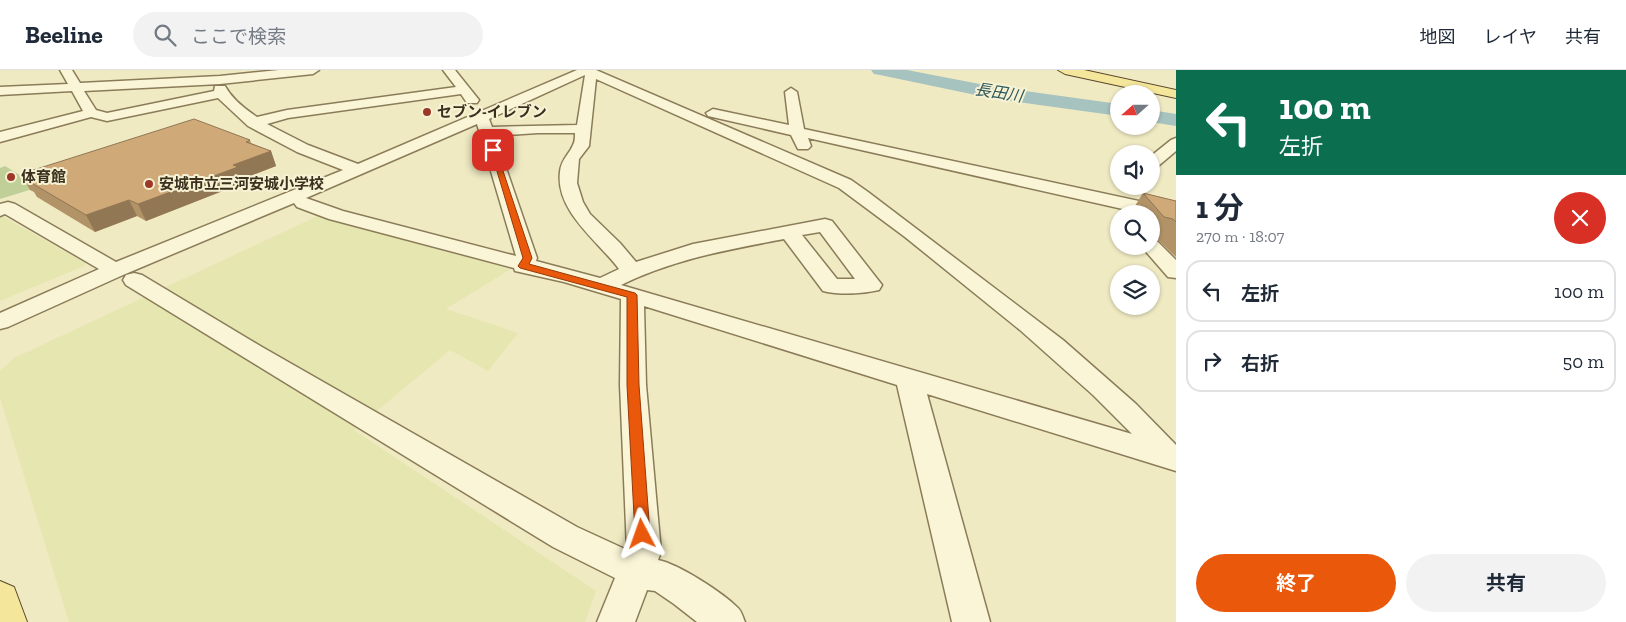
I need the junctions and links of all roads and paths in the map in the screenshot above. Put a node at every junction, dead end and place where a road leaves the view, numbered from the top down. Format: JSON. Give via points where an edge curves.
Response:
{"nodes":[{"id":1,"x":66,"y":70,"type":"edge"},
{"id":2,"x":195,"y":70,"type":"edge"},
{"id":3,"x":313,"y":70,"type":"edge"},
{"id":4,"x":449,"y":70,"type":"edge"},
{"id":5,"x":1065,"y":70,"type":"edge"},
{"id":6,"x":587,"y":72,"type":"edge"},
{"id":7,"x":176,"y":83,"type":"junction"},
{"id":8,"x":220,"y":87,"type":"junction"},
{"id":9,"x":75,"y":88,"type":"junction"},
{"id":10,"x":464,"y":90,"type":"junction"},
{"id":11,"x":0,"y":92,"type":"edge"},
{"id":12,"x":791,"y":92,"type":"dead end"},
{"id":13,"x":1176,"y":94,"type":"edge"},
{"id":14,"x":671,"y":106,"type":"junction"},
{"id":15,"x":91,"y":113,"type":"junction"},
{"id":16,"x":483,"y":122,"type":"junction"},
{"id":17,"x":253,"y":123,"type":"junction"},
{"id":18,"x":582,"y":129,"type":"junction"},
{"id":19,"x":798,"y":131,"type":"junction"},
{"id":20,"x":0,"y":137,"type":"edge"},
{"id":21,"x":1176,"y":143,"type":"edge"},
{"id":22,"x":398,"y":154,"type":"junction"},
{"id":23,"x":1160,"y":156,"type":"edge"},
{"id":24,"x":358,"y":170,"type":"junction"},
{"id":25,"x":826,"y":174,"type":"junction"},
{"id":26,"x":1113,"y":195,"type":"edge"},
{"id":27,"x":1108,"y":199,"type":"junction"},
{"id":28,"x":303,"y":203,"type":"junction"},
{"id":29,"x":1113,"y":205,"type":"edge"},
{"id":30,"x":0,"y":210,"type":"edge"},
{"id":31,"x":1176,"y":215,"type":"edge"},
{"id":32,"x":788,"y":232,"type":"dead end"},
{"id":33,"x":1160,"y":255,"type":"edge"},
{"id":34,"x":523,"y":266,"type":"junction"},
{"id":35,"x":1176,"y":272,"type":"edge"},
{"id":36,"x":125,"y":275,"type":"junction"},
{"id":37,"x":632,"y":283,"type":"junction"},
{"id":38,"x":0,"y":322,"type":"edge"},
{"id":39,"x":0,"y":338,"type":"edge"},
{"id":40,"x":910,"y":381,"type":"junction"},
{"id":41,"x":1173,"y":459,"type":"edge"},
{"id":42,"x":636,"y":571,"type":"junction"},
{"id":43,"x":0,"y":600,"type":"edge"},
{"id":44,"x":6,"y":622,"type":"edge"},
{"id":45,"x":616,"y":622,"type":"edge"},
{"id":46,"x":726,"y":622,"type":"edge"},
{"id":47,"x":971,"y":622,"type":"edge"}],
"edges":[{"from":1,"to":9,"type":"street"},
{"from":2,"to":7,"type":"street"},
{"from":3,"to":8,"type":"street"},
{"from":4,"to":10,"type":"street"},
{"from":5,"to":13,"type":"main road"},
{"from":6,"to":14,"type":"street"},
{"from":6,"to":16,"type":"street"},
{"from":6,"to":18,"type":"street"},
{"from":7,"to":8,"type":"street"},
{"from":7,"to":9,"type":"street"},
{"from":8,"to":15,"type":"street","via":[[107,117]]},
{"from":8,"to":17,"type":"street"},
{"from":9,"to":11,"type":"street"},
{"from":9,"to":15,"type":"street"},
{"from":10,"to":16,"type":"street"},
{"from":10,"to":17,"type":"street","via":[[287,114]]},
{"from":12,"to":19,"type":"street"},
{"from":14,"to":19,"type":"street"},
{"from":14,"to":25,"type":"street","via":[[689,122]]},
{"from":15,"to":20,"type":"street"},
{"from":16,"to":18,"type":"street","via":[[538,129]]},
{"from":16,"to":22,"type":"street"},
{"from":16,"to":34,"type":"street","via":[[527,258]]},
{"from":17,"to":24,"type":"street","via":[[316,156]]},
{"from":18,"to":37,"type":"street","via":[[581,146],[570,160],[568,171],[574,202],[583,217],[614,247]]},
{"from":19,"to":25,"type":"street","via":[[803,145]]},
{"from":19,"to":27,"type":"street"},
{"from":21,"to":23,"type":"street"},
{"from":22,"to":24,"type":"street"},
{"from":22,"to":28,"type":"street"},
{"from":24,"to":36,"type":"street"},
{"from":25,"to":41,"type":"street","via":[[880,208],[1062,351]]},
{"from":26,"to":27,"type":"street"},
{"from":27,"to":29,"type":"street"},
{"from":27,"to":31,"type":"street"},
{"from":28,"to":34,"type":"street"},
{"from":28,"to":36,"type":"street"},
{"from":30,"to":36,"type":"street","via":[[8,208]]},
{"from":32,"to":37,"type":"street","via":[[693,250]]},
{"from":33,"to":35,"type":"street"},
{"from":34,"to":37,"type":"street","via":[[601,286]]},
{"from":36,"to":38,"type":"street"},
{"from":36,"to":39,"type":"street"},
{"from":36,"to":42,"type":"street","via":[[565,537]]},
{"from":37,"to":40,"type":"street"},
{"from":37,"to":42,"type":"street","via":[[633,385],[644,552]]},
{"from":40,"to":41,"type":"street"},
{"from":40,"to":47,"type":"street"},
{"from":42,"to":45,"type":"street"},
{"from":42,"to":46,"type":"street","via":[[663,578]]},
{"from":43,"to":44,"type":"main road"}]}
